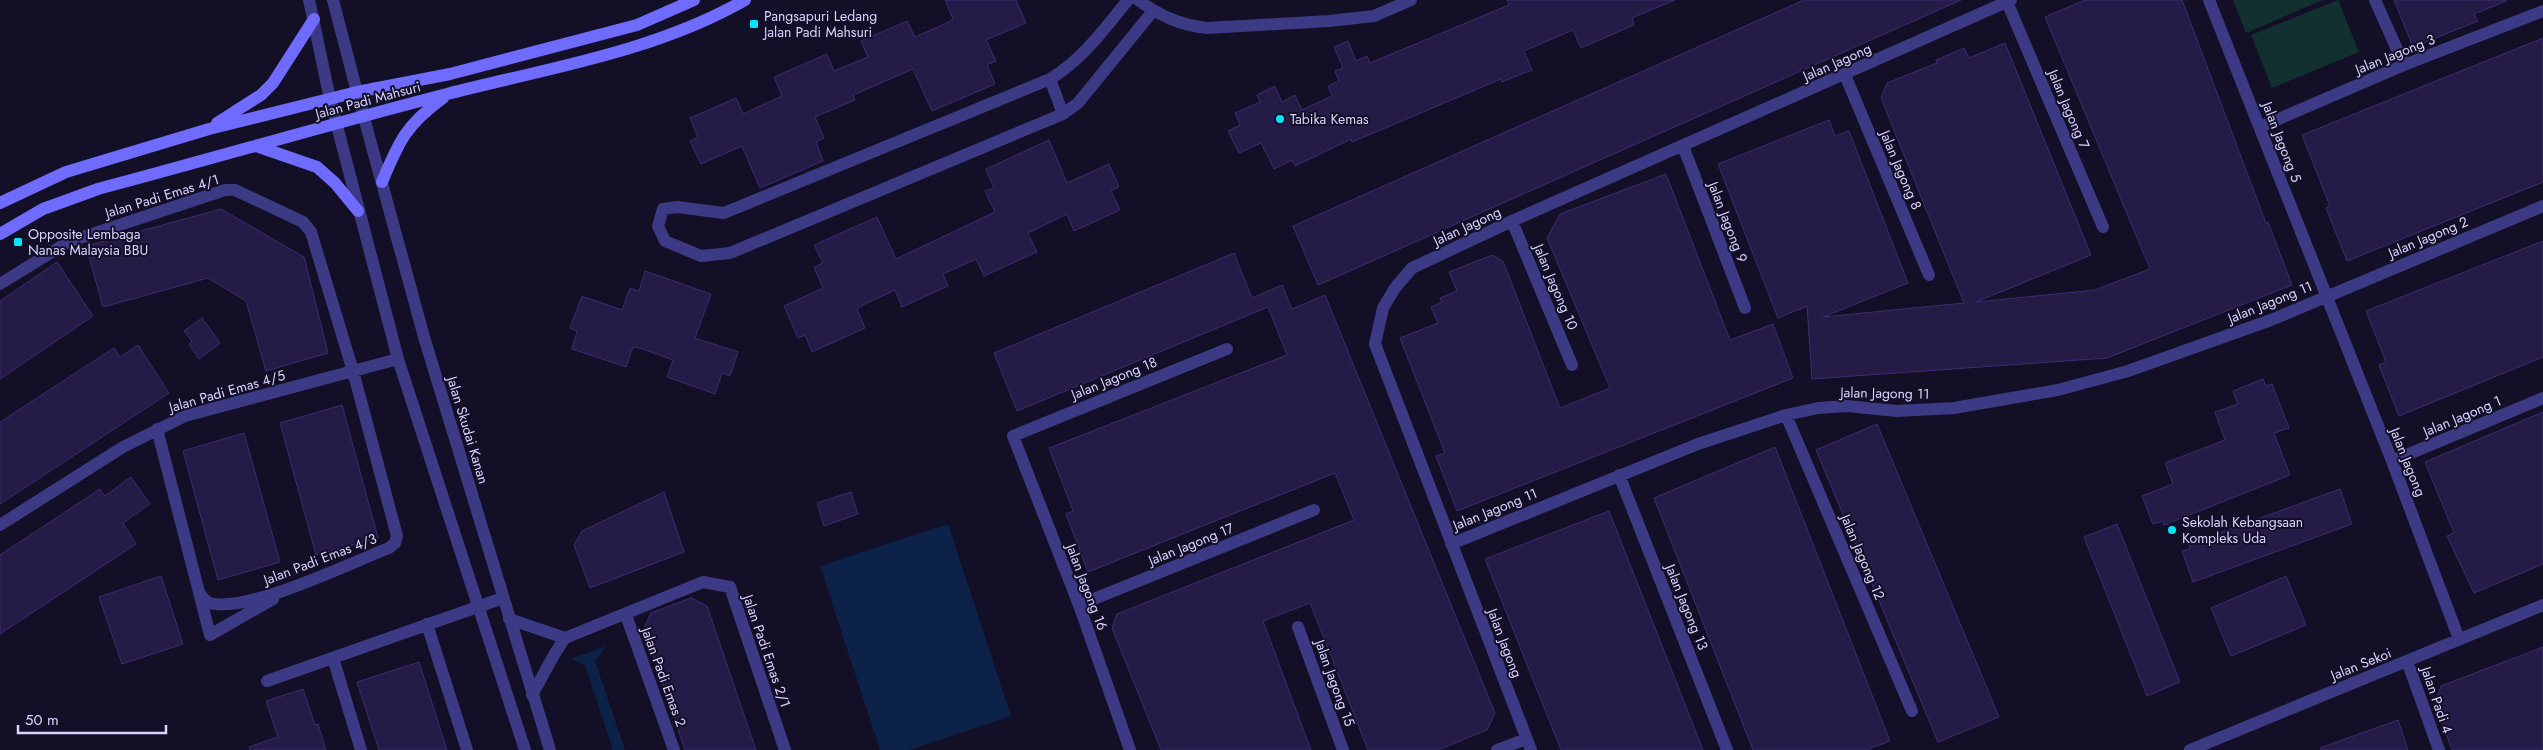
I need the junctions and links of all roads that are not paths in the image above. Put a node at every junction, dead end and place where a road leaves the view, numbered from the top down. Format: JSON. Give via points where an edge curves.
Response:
{"nodes":[{"id":1,"x":309,"y":0,"type":"edge"},
{"id":2,"x":333,"y":0,"type":"edge"},
{"id":3,"x":694,"y":0,"type":"edge"},
{"id":4,"x":745,"y":0,"type":"edge"},
{"id":5,"x":1128,"y":0,"type":"edge"},
{"id":6,"x":1138,"y":0,"type":"edge"},
{"id":7,"x":1411,"y":0,"type":"edge"},
{"id":8,"x":2209,"y":0,"type":"edge"},
{"id":9,"x":2375,"y":0,"type":"edge"},
{"id":10,"x":2009,"y":1,"type":"edge"},
{"id":11,"x":1153,"y":11,"type":"junction"},
{"id":12,"x":2543,"y":11,"type":"edge"},
{"id":13,"x":314,"y":19,"type":"junction"},
{"id":14,"x":2404,"y":66,"type":"junction"},
{"id":15,"x":1845,"y":75,"type":"junction"},
{"id":16,"x":1050,"y":79,"type":"junction"},
{"id":17,"x":356,"y":92,"type":"junction"},
{"id":18,"x":449,"y":93,"type":"junction"},
{"id":19,"x":330,"y":99,"type":"junction"},
{"id":20,"x":1063,"y":114,"type":"junction"},
{"id":21,"x":363,"y":116,"type":"junction"},
{"id":22,"x":336,"y":124,"type":"junction"},
{"id":23,"x":2260,"y":127,"type":"junction"},
{"id":24,"x":209,"y":129,"type":"junction"},
{"id":25,"x":1683,"y":146,"type":"junction"},
{"id":26,"x":259,"y":147,"type":"junction"},
{"id":27,"x":382,"y":182,"type":"junction"},
{"id":28,"x":0,"y":203,"type":"edge"},
{"id":29,"x":2543,"y":206,"type":"edge"},
{"id":30,"x":358,"y":211,"type":"junction"},
{"id":31,"x":1512,"y":221,"type":"junction"},
{"id":32,"x":2103,"y":227,"type":"dead end"},
{"id":33,"x":0,"y":234,"type":"edge"},
{"id":34,"x":1929,"y":275,"type":"dead end"},
{"id":35,"x":0,"y":284,"type":"edge"},
{"id":36,"x":2325,"y":296,"type":"junction"},
{"id":37,"x":1745,"y":308,"type":"dead end"},
{"id":38,"x":1227,"y":349,"type":"dead end"},
{"id":39,"x":398,"y":359,"type":"junction"},
{"id":40,"x":1572,"y":365,"type":"dead end"},
{"id":41,"x":353,"y":371,"type":"junction"},
{"id":42,"x":2543,"y":398,"type":"edge"},
{"id":43,"x":1786,"y":415,"type":"junction"},
{"id":44,"x":157,"y":429,"type":"junction"},
{"id":45,"x":1013,"y":436,"type":"joint"},
{"id":46,"x":2392,"y":461,"type":"junction"},
{"id":47,"x":1619,"y":475,"type":"junction"},
{"id":48,"x":1314,"y":510,"type":"dead end"},
{"id":49,"x":0,"y":525,"type":"edge"},
{"id":50,"x":1451,"y":544,"type":"junction"},
{"id":51,"x":304,"y":583,"type":"junction"},
{"id":52,"x":200,"y":594,"type":"junction"},
{"id":53,"x":503,"y":598,"type":"junction"},
{"id":54,"x":1079,"y":605,"type":"junction"},
{"id":55,"x":2543,"y":605,"type":"edge"},
{"id":56,"x":478,"y":606,"type":"junction"},
{"id":57,"x":626,"y":615,"type":"junction"},
{"id":58,"x":509,"y":619,"type":"junction"},
{"id":59,"x":427,"y":624,"type":"junction"},
{"id":60,"x":1298,"y":627,"type":"dead end"},
{"id":61,"x":565,"y":638,"type":"junction"},
{"id":62,"x":2459,"y":639,"type":"junction"},
{"id":63,"x":333,"y":658,"type":"junction"},
{"id":64,"x":2408,"y":661,"type":"junction"},
{"id":65,"x":267,"y":681,"type":"dead end"},
{"id":66,"x":532,"y":695,"type":"junction"},
{"id":67,"x":1912,"y":711,"type":"dead end"},
{"id":68,"x":1528,"y":744,"type":"edge"},
{"id":69,"x":361,"y":750,"type":"edge"},
{"id":70,"x":467,"y":750,"type":"edge"},
{"id":71,"x":525,"y":750,"type":"edge"},
{"id":72,"x":550,"y":750,"type":"edge"},
{"id":73,"x":674,"y":750,"type":"edge"},
{"id":74,"x":785,"y":750,"type":"edge"},
{"id":75,"x":1130,"y":750,"type":"edge"},
{"id":76,"x":1343,"y":750,"type":"edge"},
{"id":77,"x":1497,"y":750,"type":"edge"},
{"id":78,"x":1727,"y":750,"type":"edge"},
{"id":79,"x":2190,"y":750,"type":"edge"},
{"id":80,"x":2439,"y":750,"type":"edge"}],
"edges":[{"from":1,"to":13,"type":"street"},
{"from":2,"to":17,"type":"street","name":"Jalan Skudai Kanan"},
{"from":3,"to":17,"type":"main road","name":"Jalan Padi Mahsuri","via":[[638,25],[450,74]]},
{"from":4,"to":18,"type":"main road","name":"Jalan Padi Mahsuri","via":[[715,17],[639,45],[563,67]]},
{"from":5,"to":16,"type":"street","via":[[1086,51]]},
{"from":6,"to":11,"type":"street"},
{"from":7,"to":11,"type":"street","via":[[1374,16],[1329,22],[1207,28],[1187,26]]},
{"from":8,"to":23,"type":"street","name":"Jalan Jagong 5"},
{"from":9,"to":14,"type":"street"},
{"from":10,"to":15,"type":"street","name":"Jalan Jagong"},
{"from":10,"to":32,"type":"street","name":"Jalan Jagong 7"},
{"from":11,"to":20,"type":"street","via":[[1078,104]]},
{"from":12,"to":14,"type":"street","name":"Jalan Jagong 3"},
{"from":13,"to":19,"type":"street"},
{"from":13,"to":24,"type":"main road","via":[[274,83],[262,95]]},
{"from":14,"to":23,"type":"street","name":"Jalan Jagong 3"},
{"from":15,"to":25,"type":"street","name":"Jalan Jagong"},
{"from":15,"to":34,"type":"street","name":"Jalan Jagong 8"},
{"from":16,"to":20,"type":"street"},
{"from":16,"to":20,"type":"street","via":[[724,214],[677,207],[663,209],[658,226],[665,241],[701,256],[730,253]]},
{"from":17,"to":19,"type":"main road","name":"Jalan Padi Mahsuri"},
{"from":17,"to":21,"type":"street","name":"Jalan Skudai Kanan"},
{"from":18,"to":21,"type":"main road","name":"Jalan Padi Mahsuri"},
{"from":18,"to":27,"type":"main road","via":[[409,126]]},
{"from":19,"to":22,"type":"street"},
{"from":19,"to":24,"type":"main road","name":"Jalan Padi Mahsuri"},
{"from":21,"to":22,"type":"main road","name":"Jalan Padi Mahsuri"},
{"from":21,"to":27,"type":"street","name":"Jalan Skudai Kanan"},
{"from":22,"to":26,"type":"main road","name":"Jalan Padi Mahsuri"},
{"from":22,"to":30,"type":"street"},
{"from":23,"to":36,"type":"street","name":"Jalan Jagong 5"},
{"from":24,"to":28,"type":"main road","name":"Jalan Padi Mahsuri","via":[[66,172]]},
{"from":25,"to":31,"type":"street","name":"Jalan Jagong"},
{"from":25,"to":37,"type":"street","name":"Jalan Jagong 9"},
{"from":26,"to":30,"type":"main road","via":[[317,167]]},
{"from":26,"to":33,"type":"main road","name":"Jalan Padi Mahsuri","via":[[98,189],[43,209]]},
{"from":27,"to":53,"type":"street","name":"Jalan Skudai Kanan","via":[[424,337]]},
{"from":29,"to":36,"type":"street","name":"Jalan Jagong 2"},
{"from":30,"to":39,"type":"street"},
{"from":31,"to":40,"type":"street","name":"Jalan Jagong 10"},
{"from":31,"to":50,"type":"street","name":"Jalan Jagong","via":[[1412,268],[1383,308],[1378,325],[1375,344]]},
{"from":35,"to":41,"type":"street","name":"Jalan Padi Emas 4/1","via":[[68,242],[225,190],[235,190],[303,222],[311,232]]},
{"from":36,"to":43,"type":"street","name":"Jalan Jagong 11","via":[[2271,320],[2128,370],[2058,390],[1954,408],[1898,411],[1837,407]]},
{"from":36,"to":46,"type":"street","name":"Jalan Jagong"},
{"from":38,"to":45,"type":"street","name":"Jalan Jagong 18"},
{"from":39,"to":41,"type":"street","name":"Jalan Padi Emas 4/5"},
{"from":39,"to":56,"type":"street"},
{"from":41,"to":44,"type":"street","name":"Jalan Padi Emas 4/5","via":[[185,416]]},
{"from":41,"to":51,"type":"street","name":"Jalan Padi Emas 4/3","via":[[397,536],[389,548]]},
{"from":42,"to":46,"type":"street","name":"Jalan Jagong 1"},
{"from":43,"to":47,"type":"street","name":"Jalan Jagong 11"},
{"from":43,"to":67,"type":"street","name":"Jalan Jagong 12"},
{"from":44,"to":49,"type":"street","name":"Jalan Padi Emas 4/5"},
{"from":44,"to":52,"type":"street"},
{"from":45,"to":54,"type":"street","name":"Jalan Jagong 16"},
{"from":46,"to":62,"type":"street","name":"Jalan Jagong"},
{"from":47,"to":50,"type":"street","name":"Jalan Jagong 11"},
{"from":47,"to":78,"type":"street","name":"Jalan Jagong 13"},
{"from":48,"to":54,"type":"street","name":"Jalan Jagong 17"},
{"from":50,"to":68,"type":"street","name":"Jalan Jagong"},
{"from":51,"to":52,"type":"street","name":"Jalan Padi Emas 4/3","via":[[254,600],[229,603],[208,602]]},
{"from":51,"to":52,"type":"street","via":[[210,634]]},
{"from":53,"to":56,"type":"street"},
{"from":53,"to":58,"type":"street","name":"Jalan Skudai Kanan"},
{"from":54,"to":75,"type":"street","name":"Jalan Jagong 16"},
{"from":55,"to":62,"type":"street","name":"Jalan Sekoi"},
{"from":56,"to":59,"type":"street"},
{"from":56,"to":71,"type":"street"},
{"from":57,"to":61,"type":"street","name":"Jalan Padi Emas 2/1"},
{"from":57,"to":73,"type":"street","name":"Jalan Padi Emas 2"},
{"from":57,"to":74,"type":"street","name":"Jalan Padi Emas 2/1","via":[[703,582],[730,587]]},
{"from":58,"to":61,"type":"street"},
{"from":58,"to":66,"type":"street","name":"Jalan Skudai Kanan"},
{"from":59,"to":63,"type":"street"},
{"from":59,"to":70,"type":"street"},
{"from":60,"to":76,"type":"street","name":"Jalan Jagong 15"},
{"from":61,"to":66,"type":"street"},
{"from":62,"to":64,"type":"street","name":"Jalan Sekoi"},
{"from":63,"to":65,"type":"street"},
{"from":63,"to":69,"type":"street"},
{"from":64,"to":79,"type":"street","name":"Jalan Sekoi"},
{"from":64,"to":80,"type":"street","name":"Jalan Padi 4"},
{"from":66,"to":72,"type":"street","name":"Jalan Skudai Kanan"},
{"from":68,"to":77,"type":"street"}]}
